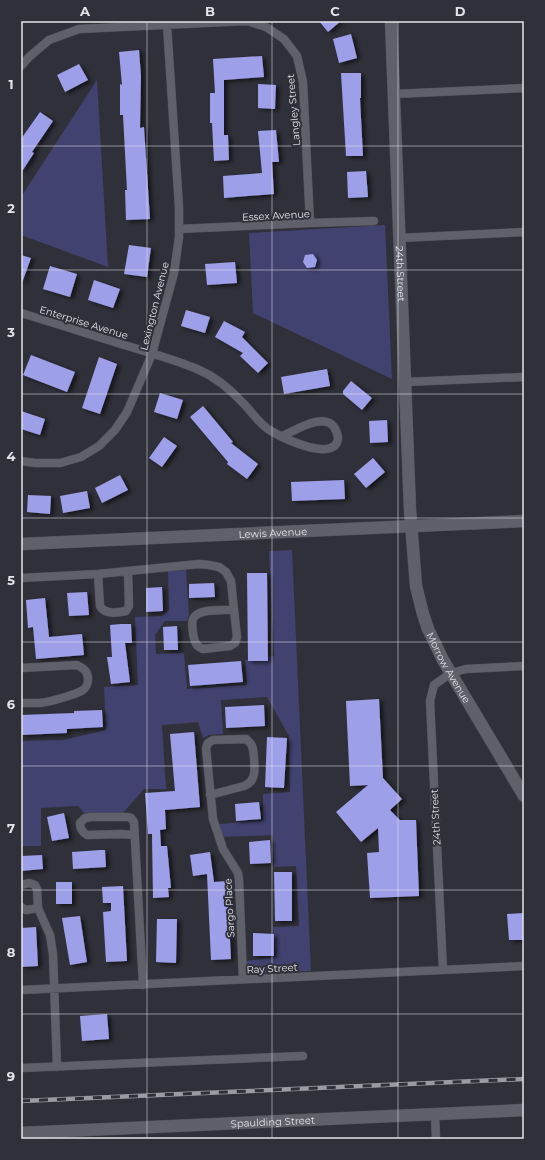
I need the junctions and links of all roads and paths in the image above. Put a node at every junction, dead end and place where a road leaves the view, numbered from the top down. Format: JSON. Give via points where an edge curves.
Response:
{"nodes":[{"id":1,"x":391,"y":21,"type":"edge"},
{"id":2,"x":167,"y":25,"type":"junction"},
{"id":3,"x":21,"y":66,"type":"edge"},
{"id":4,"x":524,"y":88,"type":"edge"},
{"id":5,"x":394,"y":94,"type":"junction"},
{"id":6,"x":374,"y":221,"type":"dead end"},
{"id":7,"x":310,"y":223,"type":"junction"},
{"id":8,"x":179,"y":229,"type":"junction"},
{"id":9,"x":524,"y":232,"type":"edge"},
{"id":10,"x":400,"y":238,"type":"junction"},
{"id":11,"x":21,"y":313,"type":"edge"},
{"id":12,"x":152,"y":354,"type":"junction"},
{"id":13,"x":524,"y":377,"type":"edge"},
{"id":14,"x":405,"y":382,"type":"junction"},
{"id":15,"x":282,"y":436,"type":"junction"},
{"id":16,"x":21,"y":461,"type":"edge"},
{"id":17,"x":524,"y":521,"type":"edge"},
{"id":18,"x":411,"y":526,"type":"junction"},
{"id":19,"x":21,"y":544,"type":"edge"},
{"id":20,"x":128,"y":571,"type":"junction"},
{"id":21,"x":98,"y":574,"type":"junction"},
{"id":22,"x":21,"y":578,"type":"edge"},
{"id":23,"x":234,"y":610,"type":"junction"},
{"id":24,"x":524,"y":666,"type":"edge"},
{"id":25,"x":21,"y":668,"type":"edge"},
{"id":26,"x":451,"y":673,"type":"junction"},
{"id":27,"x":21,"y":702,"type":"edge"},
{"id":28,"x":210,"y":795,"type":"junction"},
{"id":29,"x":524,"y":796,"type":"edge"},
{"id":30,"x":134,"y":835,"type":"junction"},
{"id":31,"x":21,"y":885,"type":"edge"},
{"id":32,"x":21,"y":907,"type":"edge"},
{"id":33,"x":38,"y":908,"type":"junction"},
{"id":34,"x":524,"y":966,"type":"edge"},
{"id":35,"x":443,"y":970,"type":"junction"},
{"id":36,"x":243,"y":979,"type":"junction"},
{"id":37,"x":142,"y":985,"type":"junction"},
{"id":38,"x":54,"y":988,"type":"junction"},
{"id":39,"x":21,"y":990,"type":"edge"},
{"id":40,"x":303,"y":1056,"type":"dead end"},
{"id":41,"x":57,"y":1066,"type":"junction"},
{"id":42,"x":21,"y":1068,"type":"edge"},
{"id":43,"x":524,"y":1110,"type":"edge"},
{"id":44,"x":435,"y":1115,"type":"junction"},
{"id":45,"x":21,"y":1133,"type":"edge"},
{"id":46,"x":436,"y":1139,"type":"edge"}],
"edges":[{"from":1,"to":5,"type":"street","name":"24th Street"},
{"from":2,"to":3,"type":"street","name":"Langley Street","via":[[78,29],[49,40]]},
{"from":2,"to":7,"type":"street","name":"Langley Street","via":[[247,22],[266,27],[284,39],[297,56],[303,82]]},
{"from":2,"to":8,"type":"street","name":"Lexington Avenue"},
{"from":4,"to":5,"type":"street"},
{"from":5,"to":10,"type":"street","name":"24th Street"},
{"from":6,"to":7,"type":"street","name":"Essex Avenue"},
{"from":7,"to":8,"type":"street","name":"Essex Avenue"},
{"from":8,"to":12,"type":"street","name":"Lexington Avenue","via":[[174,273]]},
{"from":9,"to":10,"type":"street"},
{"from":10,"to":14,"type":"street","name":"24th Street"},
{"from":11,"to":12,"type":"street","name":"Enterprise Avenue"},
{"from":12,"to":15,"type":"street","name":"Enterprise Avenue","via":[[209,375],[232,392],[260,423]]},
{"from":12,"to":16,"type":"street","name":"Lexington Avenue","via":[[127,412],[115,430],[99,446],[81,457],[60,463]]},
{"from":13,"to":14,"type":"street"},
{"from":14,"to":18,"type":"street","name":"24th Street"},
{"from":15,"to":15,"type":"street","name":"Enterprise Avenue","via":[[320,450],[329,449],[335,445],[338,438],[337,432],[327,421],[314,422]]},
{"from":17,"to":18,"type":"street","name":"Lewis Avenue"},
{"from":18,"to":19,"type":"street","name":"Lewis Avenue"},
{"from":18,"to":26,"type":"street","name":"Morrow Avenue","via":[[414,574],[419,600],[428,629]]},
{"from":20,"to":21,"type":"street"},
{"from":20,"to":21,"type":"street","via":[[129,606],[126,611],[121,612],[102,611]]},
{"from":20,"to":23,"type":"street","via":[[199,564],[220,567],[231,581]]},
{"from":21,"to":22,"type":"street"},
{"from":23,"to":23,"type":"street","via":[[202,611],[196,614],[192,626],[195,644],[203,649],[230,646],[235,643],[237,637]]},
{"from":24,"to":26,"type":"street","via":[[467,669]]},
{"from":25,"to":27,"type":"street","via":[[77,665],[85,669],[88,680],[82,690],[56,700],[39,703]]},
{"from":26,"to":29,"type":"street","name":"Morrow Avenue"},
{"from":26,"to":35,"type":"street","name":"24th Street","via":[[434,685],[430,701]]},
{"from":28,"to":28,"type":"street","name":"Sargo Place","via":[[249,784],[254,774],[254,761],[252,747],[246,739],[213,740],[208,743],[206,748]]},
{"from":28,"to":36,"type":"street","name":"Sargo Place","via":[[213,819],[223,849],[238,873]]},
{"from":30,"to":30,"type":"street","via":[[86,836],[80,823],[91,817],[128,817],[134,822]]},
{"from":30,"to":37,"type":"street"},
{"from":31,"to":33,"type":"street","via":[[35,885]]},
{"from":32,"to":33,"type":"street","via":[[26,910]]},
{"from":33,"to":38,"type":"street","via":[[50,935]]},
{"from":34,"to":35,"type":"street","name":"Ray Street"},
{"from":35,"to":36,"type":"street","name":"Ray Street"},
{"from":36,"to":37,"type":"street","name":"Ray Street"},
{"from":37,"to":38,"type":"street","name":"Ray Street"},
{"from":38,"to":39,"type":"street","name":"Ray Street"},
{"from":38,"to":41,"type":"street"},
{"from":40,"to":41,"type":"street"},
{"from":41,"to":42,"type":"street"},
{"from":43,"to":44,"type":"street","name":"Spaulding Street"},
{"from":44,"to":45,"type":"street","name":"Spaulding Street"},
{"from":44,"to":46,"type":"street"}]}
